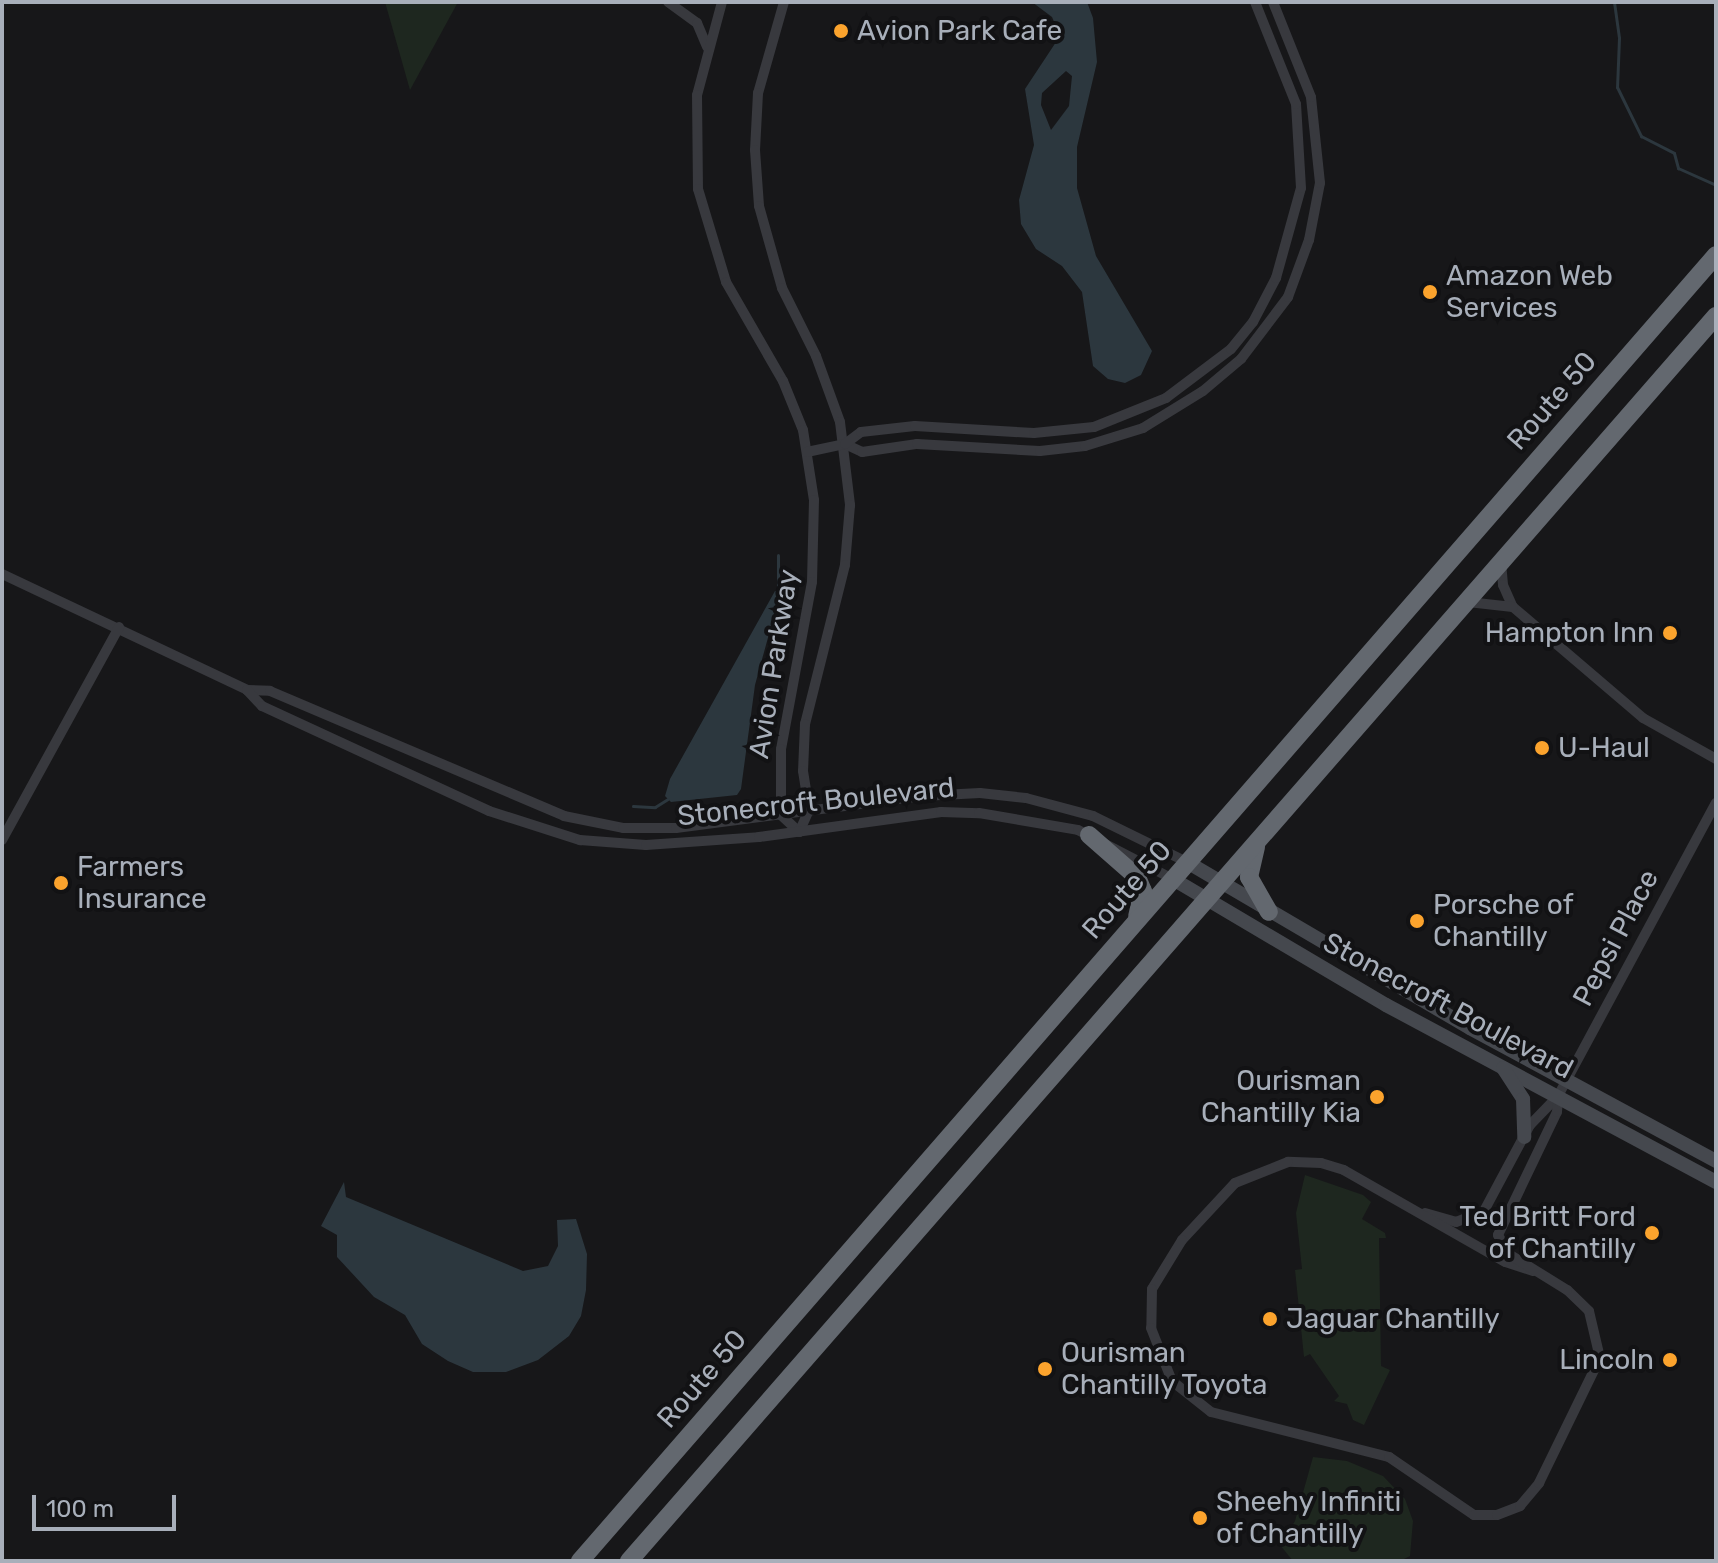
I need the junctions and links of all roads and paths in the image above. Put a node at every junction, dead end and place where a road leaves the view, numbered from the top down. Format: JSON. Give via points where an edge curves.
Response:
{"nodes":[{"id":1,"x":668,"y":2,"type":"edge"},
{"id":2,"x":722,"y":2,"type":"edge"},
{"id":3,"x":784,"y":2,"type":"edge"},
{"id":4,"x":1255,"y":2,"type":"edge"},
{"id":5,"x":1273,"y":2,"type":"edge"},
{"id":6,"x":707,"y":47,"type":"junction"},
{"id":7,"x":1716,"y":255,"type":"edge"},
{"id":8,"x":1716,"y":316,"type":"edge"},
{"id":9,"x":845,"y":444,"type":"junction"},
{"id":10,"x":807,"y":452,"type":"junction"},
{"id":11,"x":1501,"y":561,"type":"junction"},
{"id":12,"x":2,"y":574,"type":"edge"},
{"id":13,"x":1465,"y":603,"type":"junction"},
{"id":14,"x":1513,"y":607,"type":"junction"},
{"id":15,"x":119,"y":627,"type":"junction"},
{"id":16,"x":247,"y":690,"type":"junction"},
{"id":17,"x":1716,"y":759,"type":"edge"},
{"id":18,"x":1716,"y":803,"type":"edge"},
{"id":19,"x":809,"y":810,"type":"junction"},
{"id":20,"x":781,"y":815,"type":"junction"},
{"id":21,"x":799,"y":832,"type":"junction"},
{"id":22,"x":1089,"y":835,"type":"junction"},
{"id":23,"x":2,"y":840,"type":"edge"},
{"id":24,"x":1258,"y":841,"type":"junction"},
{"id":25,"x":1187,"y":862,"type":"junction"},
{"id":26,"x":1173,"y":879,"type":"junction"},
{"id":27,"x":1220,"y":883,"type":"junction"},
{"id":28,"x":1204,"y":901,"type":"junction"},
{"id":29,"x":1269,"y":912,"type":"junction"},
{"id":30,"x":1134,"y":924,"type":"junction"},
{"id":31,"x":1500,"y":1065,"type":"junction"},
{"id":32,"x":1567,"y":1080,"type":"junction"},
{"id":33,"x":1558,"y":1096,"type":"junction"},
{"id":34,"x":1524,"y":1137,"type":"junction"},
{"id":35,"x":1716,"y":1161,"type":"edge"},
{"id":36,"x":1716,"y":1182,"type":"edge"},
{"id":37,"x":1424,"y":1213,"type":"junction"},
{"id":38,"x":1533,"y":1271,"type":"junction"},
{"id":39,"x":580,"y":1561,"type":"edge"},
{"id":40,"x":629,"y":1561,"type":"edge"}],
"edges":[{"from":1,"to":6,"type":"street","via":[[697,23]]},
{"from":2,"to":6,"type":"street","name":"Avion Parkway"},
{"from":3,"to":9,"type":"street","name":"Avion Parkway","via":[[758,93],[759,206],[773,261],[830,390]]},
{"from":4,"to":9,"type":"street","via":[[1296,104],[1301,188],[1276,278],[1253,322],[1231,349],[1166,398],[1094,427],[1034,433],[915,426],[861,432]]},
{"from":5,"to":9,"type":"street","via":[[1311,97],[1320,183],[1306,251],[1288,297],[1241,359],[1203,391],[1143,428],[1085,446],[1040,451],[917,444],[862,452]]},
{"from":6,"to":10,"type":"street","name":"Avion Parkway","via":[[694,142],[703,218],[734,299],[783,381]]},
{"from":7,"to":25,"type":"highway","name":"Route 50"},
{"from":8,"to":11,"type":"highway"},
{"from":9,"to":10,"type":"street"},
{"from":9,"to":19,"type":"street","name":"Avion Parkway","via":[[849,535],[805,724],[803,771]]},
{"from":10,"to":20,"type":"street","name":"Avion Parkway","via":[[815,547],[786,708]]},
{"from":11,"to":13,"type":"highway"},
{"from":11,"to":14,"type":"street","via":[[1503,585]]},
{"from":12,"to":15,"type":"street","name":"Stonecroft Boulevard"},
{"from":13,"to":14,"type":"street"},
{"from":13,"to":24,"type":"highway"},
{"from":14,"to":17,"type":"street","via":[[1643,718]]},
{"from":15,"to":16,"type":"street","name":"Stonecroft Boulevard"},
{"from":15,"to":23,"type":"street"},
{"from":16,"to":20,"type":"street","name":"Stonecroft Boulevard","via":[[270,691],[564,816],[646,828]]},
{"from":16,"to":21,"type":"street","name":"Stonecroft Boulevard","via":[[262,706],[489,811],[580,840],[646,845]]},
{"from":18,"to":32,"type":"street","name":"Pepsi Place"},
{"from":19,"to":20,"type":"street","name":"Stonecroft Boulevard"},
{"from":19,"to":21,"type":"street"},
{"from":19,"to":25,"type":"street","name":"Stonecroft Boulevard","via":[[949,793],[1026,798],[1093,816]]},
{"from":20,"to":21,"type":"street"},
{"from":21,"to":22,"type":"street","name":"Stonecroft Boulevard","via":[[941,812],[1018,817]]},
{"from":22,"to":26,"type":"street","name":"Stonecroft Boulevard"},
{"from":22,"to":30,"type":"highway","via":[[1137,877],[1143,891]]},
{"from":24,"to":27,"type":"highway"},
{"from":24,"to":29,"type":"highway","via":[[1249,877]]},
{"from":25,"to":26,"type":"highway","name":"Route 50"},
{"from":25,"to":27,"type":"main road","name":"Stonecroft Boulevard"},
{"from":26,"to":28,"type":"main road","name":"Stonecroft Boulevard"},
{"from":26,"to":30,"type":"highway","name":"Route 50"},
{"from":27,"to":28,"type":"highway"},
{"from":27,"to":29,"type":"main road","name":"Stonecroft Boulevard"},
{"from":28,"to":31,"type":"main road","name":"Stonecroft Boulevard"},
{"from":28,"to":40,"type":"highway"},
{"from":29,"to":32,"type":"main road","name":"Stonecroft Boulevard"},
{"from":30,"to":39,"type":"highway","name":"Route 50"},
{"from":31,"to":33,"type":"main road","name":"Stonecroft Boulevard"},
{"from":31,"to":34,"type":"main road","via":[[1523,1099]]},
{"from":32,"to":33,"type":"street","name":"Pepsi Place"},
{"from":32,"to":35,"type":"main road","name":"Stonecroft Boulevard"},
{"from":33,"to":34,"type":"street"},
{"from":33,"to":36,"type":"main road","name":"Stonecroft Boulevard"},
{"from":33,"to":38,"type":"street","via":[[1557,1112],[1498,1228],[1509,1254]]},
{"from":34,"to":37,"type":"street","via":[[1484,1211],[1456,1222]]},
{"from":37,"to":38,"type":"street","via":[[1505,1262]]},
{"from":37,"to":38,"type":"street","via":[[1321,1163],[1267,1166],[1235,1183],[1182,1240],[1152,1289],[1154,1345],[1172,1381],[1195,1404],[1224,1417],[1389,1457],[1464,1511],[1487,1516],[1508,1512],[1539,1483],[1600,1358],[1589,1311],[1567,1290]]}]}
